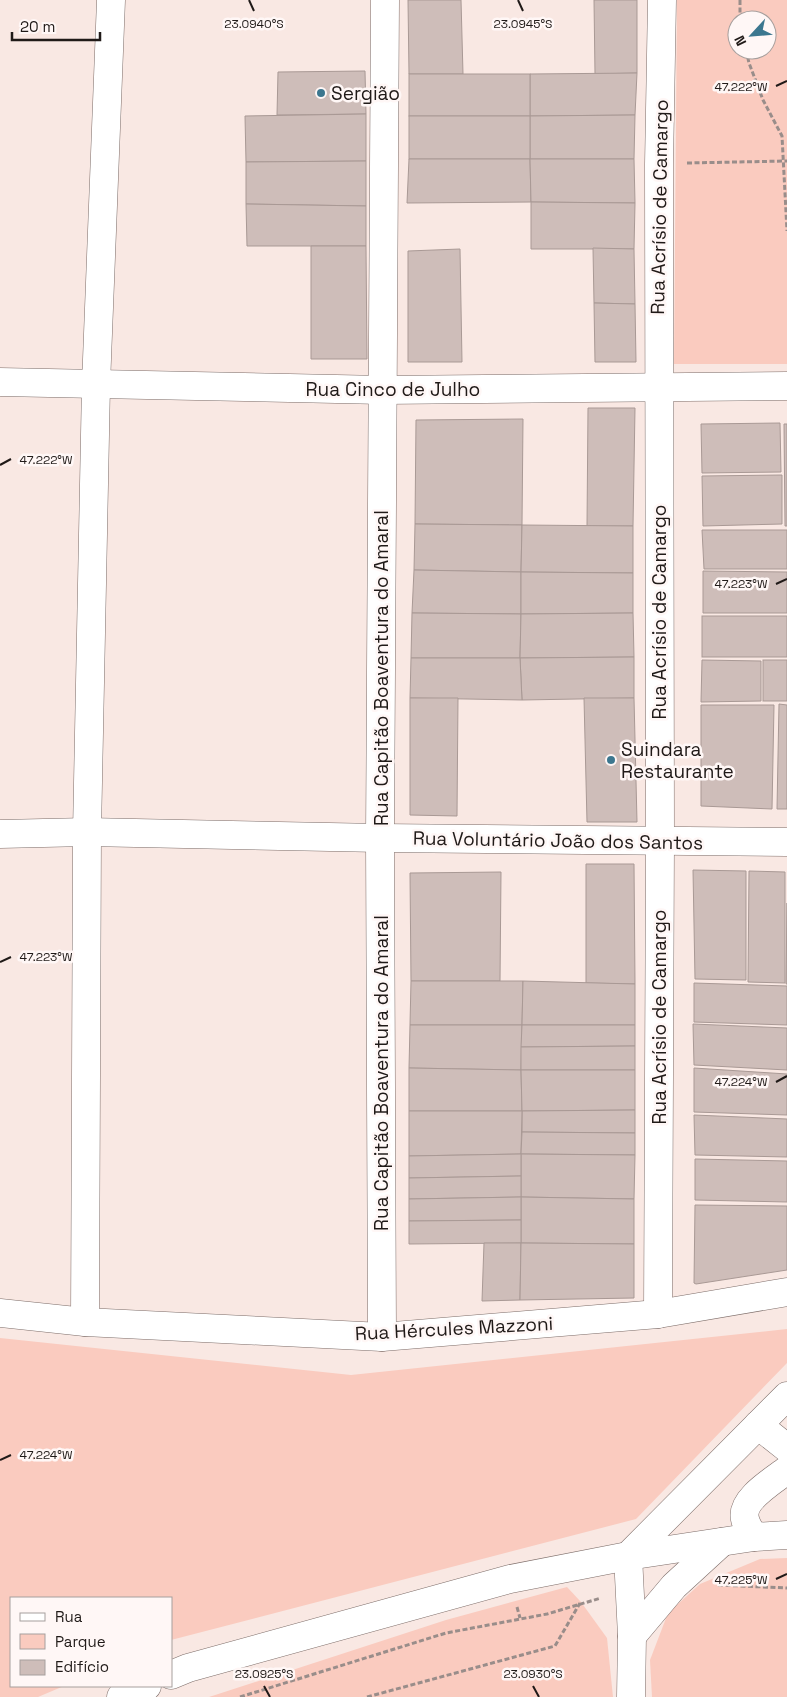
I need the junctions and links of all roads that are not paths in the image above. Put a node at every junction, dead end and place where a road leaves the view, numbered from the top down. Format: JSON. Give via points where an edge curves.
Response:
{"nodes":[{"id":1,"x":111,"y":0,"type":"edge"},
{"id":2,"x":385,"y":0,"type":"edge"},
{"id":3,"x":662,"y":0,"type":"edge"},
{"id":4,"x":0,"y":382,"type":"edge"},
{"id":5,"x":96,"y":385,"type":"junction"},
{"id":6,"x":658,"y":386,"type":"junction"},
{"id":7,"x":787,"y":386,"type":"edge"},
{"id":8,"x":383,"y":390,"type":"junction"},
{"id":9,"x":87,"y":832,"type":"junction"},
{"id":10,"x":0,"y":834,"type":"edge"},
{"id":11,"x":380,"y":838,"type":"junction"},
{"id":12,"x":660,"y":841,"type":"junction"},
{"id":13,"x":787,"y":842,"type":"edge"},
{"id":14,"x":787,"y":1292,"type":"edge"},
{"id":15,"x":0,"y":1313,"type":"edge"},
{"id":16,"x":658,"y":1314,"type":"junction"},
{"id":17,"x":86,"y":1322,"type":"junction"},
{"id":18,"x":382,"y":1337,"type":"junction"},
{"id":19,"x":787,"y":1396,"type":"edge"},
{"id":20,"x":758,"y":1425,"type":"junction"},
{"id":21,"x":787,"y":1448,"type":"edge"},
{"id":22,"x":787,"y":1470,"type":"edge"},
{"id":23,"x":787,"y":1534,"type":"edge"},
{"id":24,"x":754,"y":1537,"type":"junction"},
{"id":25,"x":722,"y":1542,"type":"junction"},
{"id":26,"x":628,"y":1556,"type":"junction"},
{"id":27,"x":632,"y":1636,"type":"junction"},
{"id":28,"x":172,"y":1675,"type":"edge"},
{"id":29,"x":145,"y":1687,"type":"edge"},
{"id":30,"x":121,"y":1697,"type":"edge"},
{"id":31,"x":631,"y":1697,"type":"edge"}],
"edges":[{"from":1,"to":5,"type":"street"},
{"from":2,"to":8,"type":"street","name":"Rua Capitão Boaventura do Amaral"},
{"from":3,"to":6,"type":"street","name":"Rua Acrísio de Camargo"},
{"from":4,"to":5,"type":"street","name":"Rua Cinco de Julho"},
{"from":5,"to":8,"type":"street","name":"Rua Cinco de Julho"},
{"from":5,"to":9,"type":"street"},
{"from":6,"to":7,"type":"street","name":"Rua Cinco de Julho"},
{"from":6,"to":8,"type":"street","name":"Rua Cinco de Julho"},
{"from":6,"to":12,"type":"street","name":"Rua Acrísio de Camargo"},
{"from":8,"to":11,"type":"street","name":"Rua Capitão Boaventura do Amaral"},
{"from":9,"to":10,"type":"street","name":"Rua Voluntário João dos Santos"},
{"from":9,"to":11,"type":"street","name":"Rua Voluntário João dos Santos"},
{"from":9,"to":17,"type":"street"},
{"from":11,"to":12,"type":"street","name":"Rua Voluntário João dos Santos"},
{"from":11,"to":18,"type":"street","name":"Rua Capitão Boaventura do Amaral"},
{"from":12,"to":13,"type":"street","name":"Rua Voluntário João dos Santos"},
{"from":12,"to":16,"type":"street","name":"Rua Acrísio de Camargo"},
{"from":14,"to":16,"type":"street","name":"Rua Hércules Mazzoni"},
{"from":15,"to":17,"type":"street","name":"Rua Hércules Mazzoni"},
{"from":16,"to":18,"type":"street","name":"Rua Hércules Mazzoni"},
{"from":17,"to":18,"type":"street","name":"Rua Hércules Mazzoni"},
{"from":19,"to":20,"type":"street"},
{"from":20,"to":21,"type":"street"},
{"from":20,"to":26,"type":"street"},
{"from":22,"to":24,"type":"street","via":[[748,1502],[744,1519]]},
{"from":23,"to":24,"type":"street"},
{"from":24,"to":25,"type":"street"},
{"from":25,"to":26,"type":"street"},
{"from":25,"to":27,"type":"street","via":[[674,1586]]},
{"from":26,"to":27,"type":"street"},
{"from":26,"to":28,"type":"street","via":[[510,1580]]},
{"from":27,"to":31,"type":"street"},
{"from":29,"to":30,"type":"street"}]}
